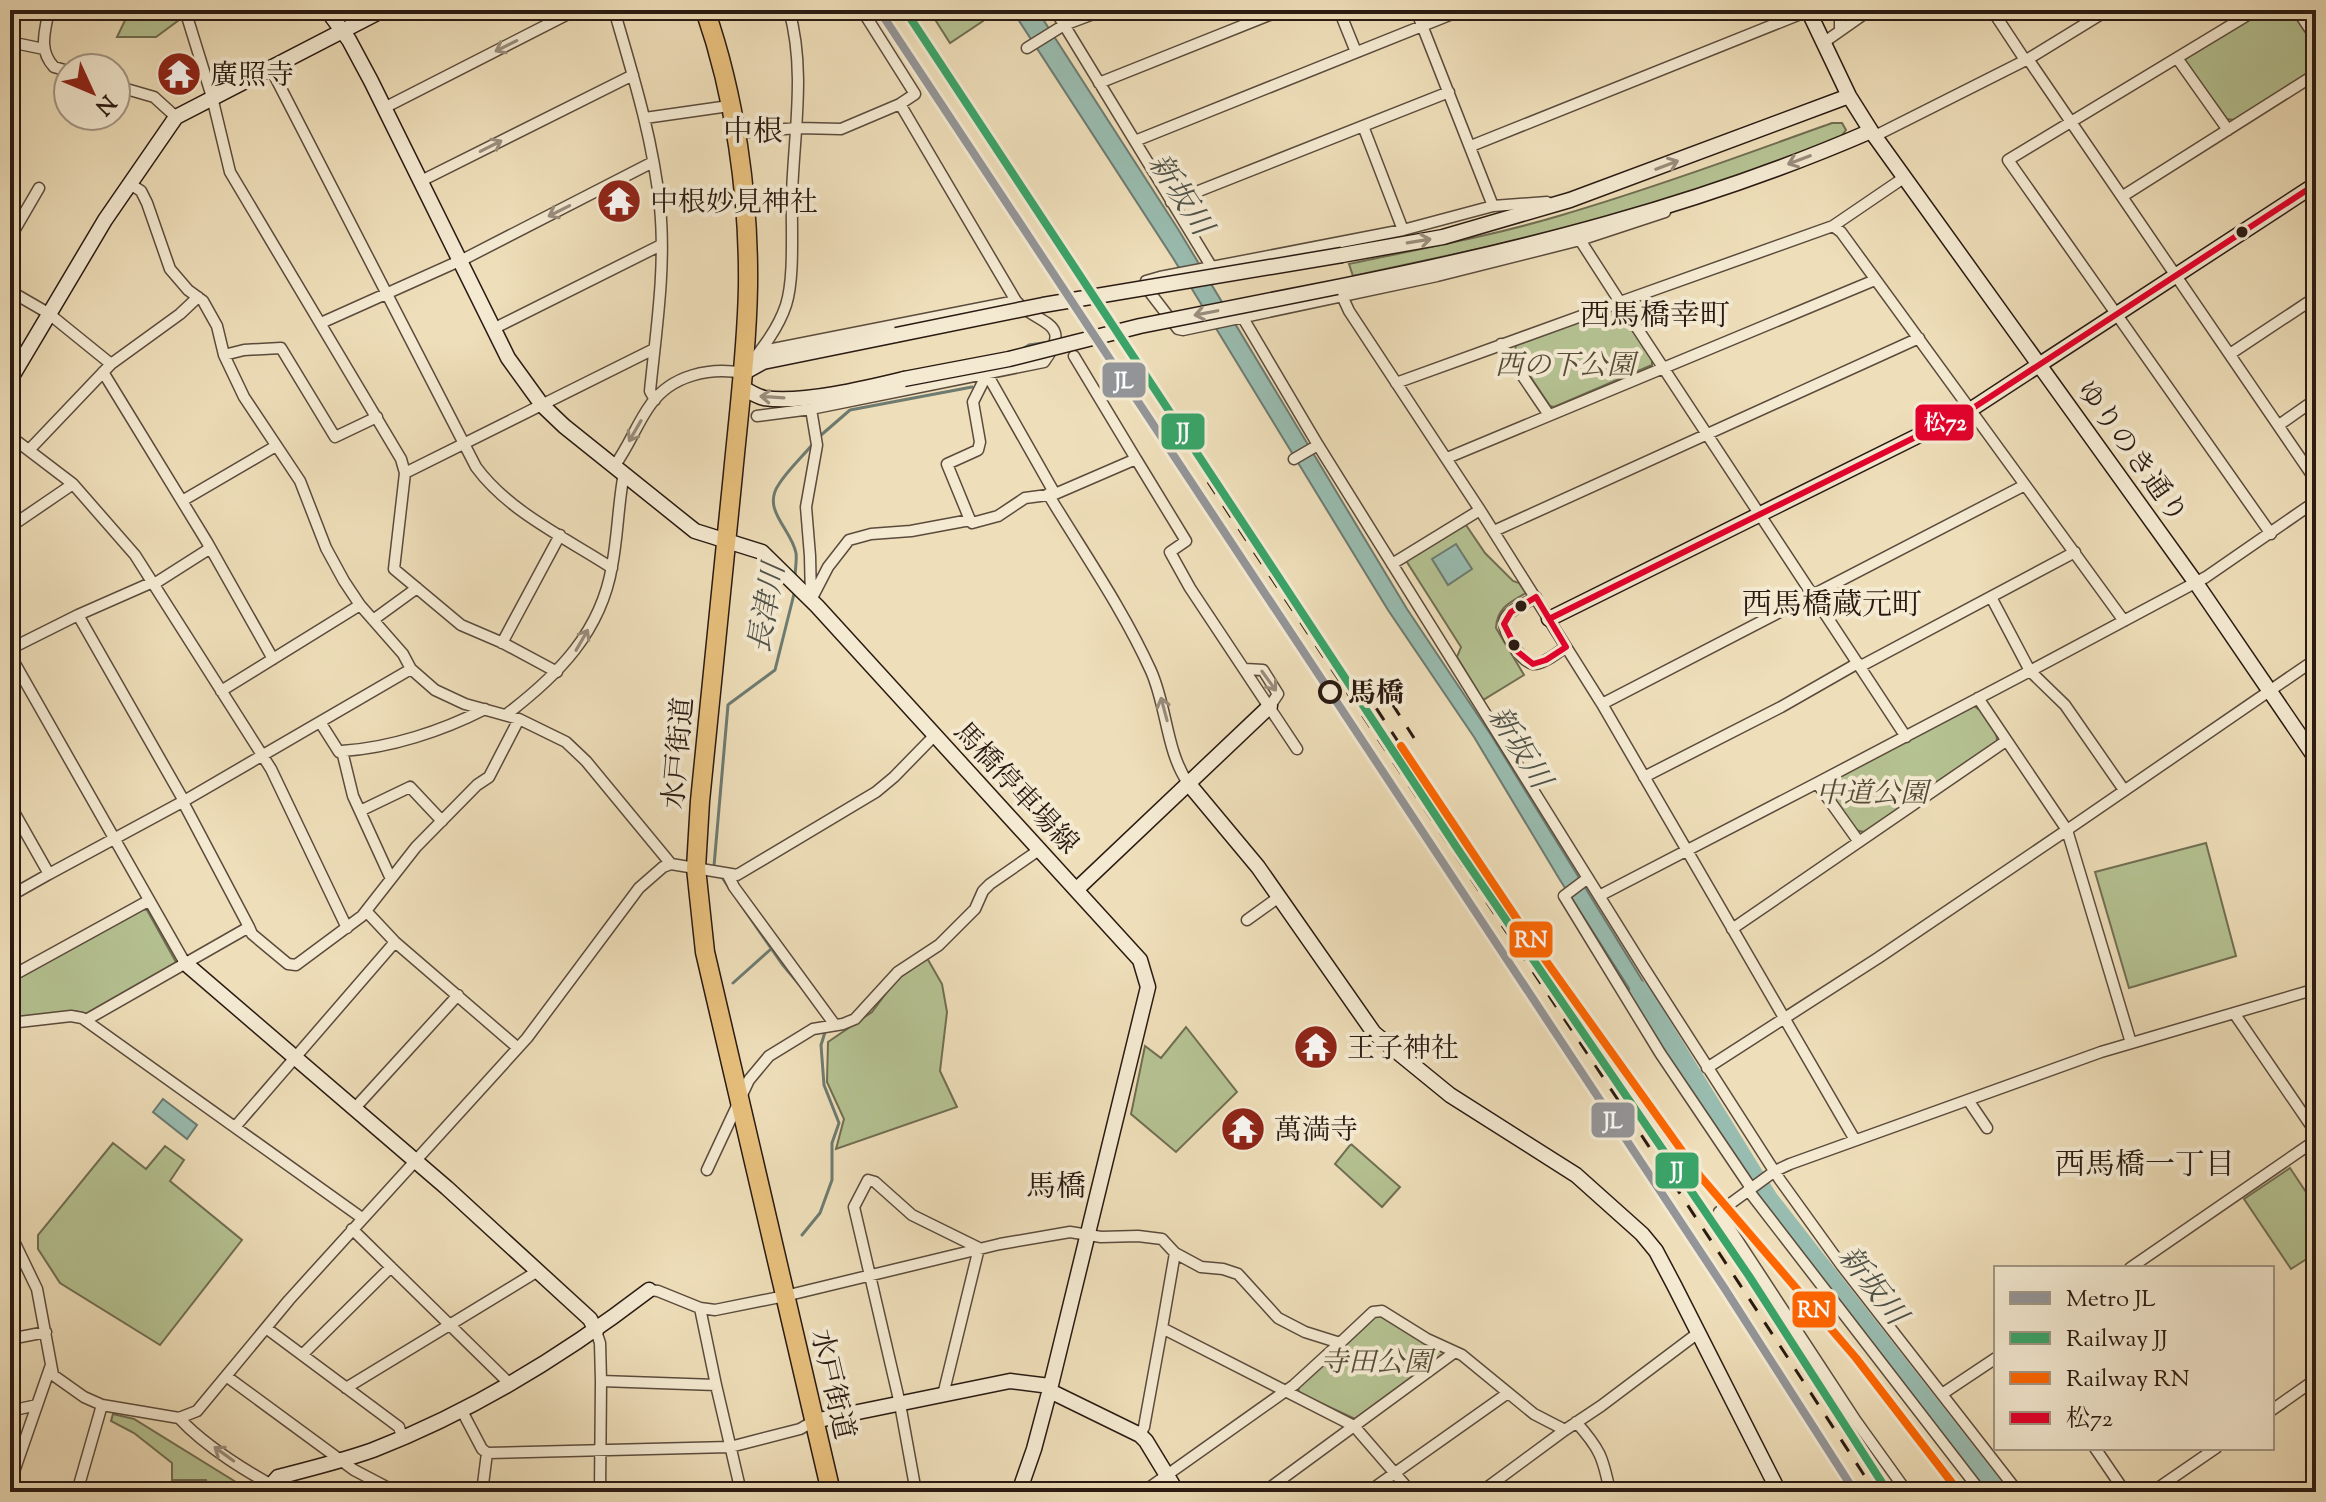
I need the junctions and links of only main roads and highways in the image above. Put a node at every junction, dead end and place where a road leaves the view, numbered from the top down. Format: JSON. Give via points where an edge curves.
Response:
{"nodes":[{"id":1,"x":705,"y":10,"type":"edge"},
{"id":2,"x":831,"y":1492,"type":"edge"}],
"edges":[{"from":1,"to":2,"type":"highway","name":"水戸街道","via":[[734,133],[748,249],[742,380],[705,744],[705,952]]}]}
